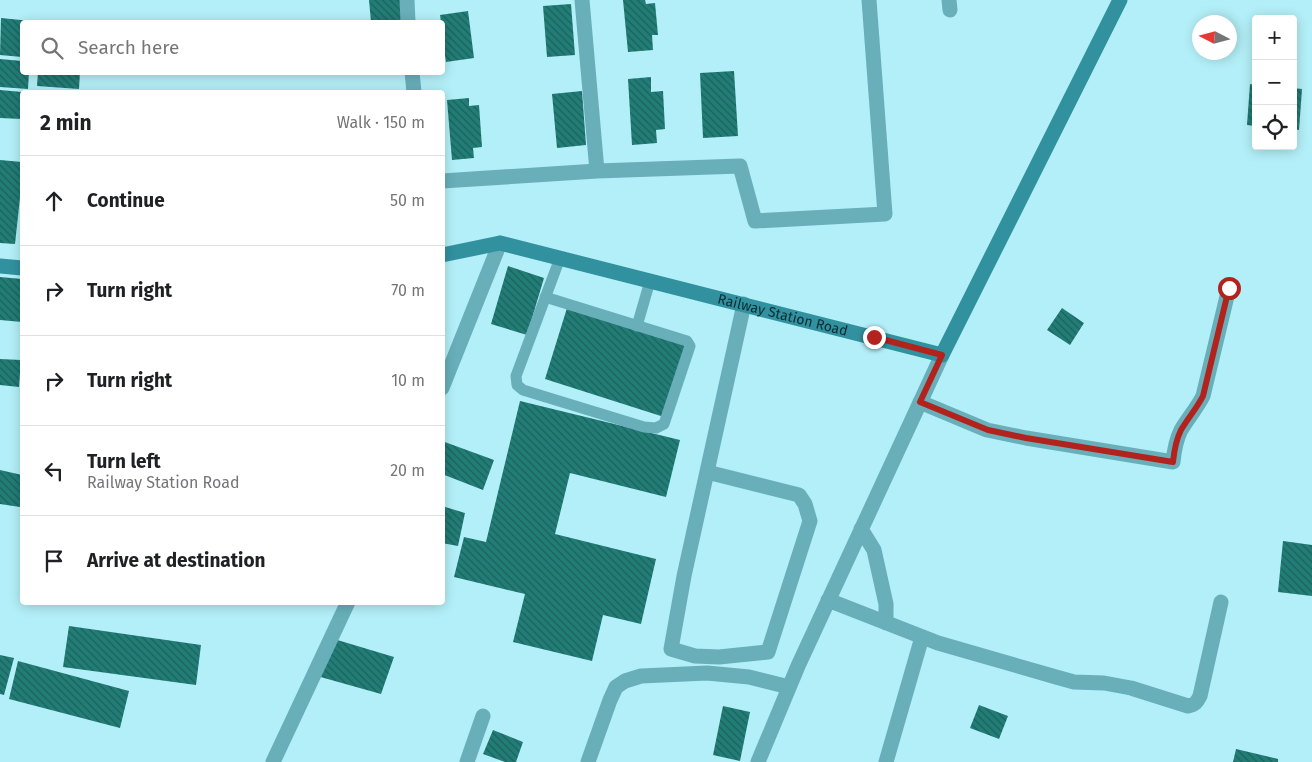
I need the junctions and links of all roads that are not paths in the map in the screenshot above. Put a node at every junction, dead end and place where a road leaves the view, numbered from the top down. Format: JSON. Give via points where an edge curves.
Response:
{"nodes":[{"id":1,"x":406,"y":0,"type":"edge"},
{"id":2,"x":582,"y":0,"type":"edge"},
{"id":3,"x":869,"y":0,"type":"edge"},
{"id":4,"x":1120,"y":0,"type":"edge"},
{"id":5,"x":408,"y":20,"type":"edge"},
{"id":6,"x":412,"y":75,"type":"edge"},
{"id":7,"x":414,"y":90,"type":"edge"},
{"id":8,"x":597,"y":171,"type":"junction"},
{"id":9,"x":445,"y":181,"type":"edge"},
{"id":10,"x":500,"y":243,"type":"junction"},
{"id":11,"x":445,"y":254,"type":"edge"},
{"id":12,"x":560,"y":258,"type":"junction"},
{"id":13,"x":0,"y":266,"type":"edge"},
{"id":14,"x":20,"y":268,"type":"edge"},
{"id":15,"x":650,"y":281,"type":"junction"},
{"id":16,"x":1229,"y":288,"type":"dead end"},
{"id":17,"x":545,"y":297,"type":"junction"},
{"id":18,"x":744,"y":304,"type":"junction"},
{"id":19,"x":637,"y":326,"type":"junction"},
{"id":20,"x":942,"y":355,"type":"junction"},
{"id":21,"x":445,"y":380,"type":"edge"},
{"id":22,"x":920,"y":402,"type":"junction"},
{"id":23,"x":707,"y":472,"type":"junction"},
{"id":24,"x":861,"y":529,"type":"junction"},
{"id":25,"x":828,"y":600,"type":"junction"},
{"id":26,"x":1221,"y":602,"type":"dead end"},
{"id":27,"x":347,"y":605,"type":"edge"},
{"id":28,"x":886,"y":623,"type":"junction"},
{"id":29,"x":922,"y":637,"type":"junction"},
{"id":30,"x":789,"y":687,"type":"junction"},
{"id":31,"x":483,"y":716,"type":"dead end"},
{"id":32,"x":273,"y":762,"type":"edge"},
{"id":33,"x":467,"y":762,"type":"edge"},
{"id":34,"x":588,"y":762,"type":"edge"},
{"id":35,"x":758,"y":762,"type":"edge"},
{"id":36,"x":886,"y":762,"type":"edge"}],
"edges":[{"from":1,"to":5,"type":"street"},
{"from":2,"to":8,"type":"street"},
{"from":3,"to":8,"type":"street","via":[[885,214],[755,221],[740,166]]},
{"from":4,"to":20,"type":"street"},
{"from":6,"to":7,"type":"street"},
{"from":8,"to":9,"type":"street"},
{"from":10,"to":11,"type":"street","name":"Railway Station Road"},
{"from":10,"to":12,"type":"street","name":"Railway Station Road"},
{"from":10,"to":21,"type":"street"},
{"from":12,"to":15,"type":"street","name":"Railway Station Road"},
{"from":12,"to":17,"type":"lane"},
{"from":13,"to":14,"type":"street"},
{"from":15,"to":18,"type":"street","name":"Railway Station Road"},
{"from":15,"to":19,"type":"lane"},
{"from":16,"to":22,"type":"street","via":[[1203,396],[1180,431],[1173,462],[988,430]]},
{"from":17,"to":19,"type":"lane"},
{"from":17,"to":19,"type":"lane","via":[[516,376],[517,386],[644,427],[656,428],[664,424],[690,346],[687,340]]},
{"from":18,"to":20,"type":"street","name":"Railway Station Road"},
{"from":18,"to":23,"type":"street"},
{"from":20,"to":22,"type":"street"},
{"from":22,"to":24,"type":"street"},
{"from":23,"to":23,"type":"street","via":[[671,649],[695,656],[719,657],[768,652],[810,521],[805,504],[799,495]]},
{"from":24,"to":25,"type":"street"},
{"from":24,"to":28,"type":"street","via":[[874,550],[886,604]]},
{"from":25,"to":28,"type":"street"},
{"from":25,"to":30,"type":"street"},
{"from":26,"to":29,"type":"street","via":[[1200,696],[1197,702],[1188,706],[1131,688],[1074,682]]},
{"from":27,"to":32,"type":"street"},
{"from":28,"to":29,"type":"street"},
{"from":29,"to":36,"type":"street"},
{"from":30,"to":34,"type":"street","via":[[749,677],[707,672],[641,676],[625,681],[616,688],[610,700]]},
{"from":30,"to":35,"type":"street"},
{"from":31,"to":33,"type":"street"}]}
